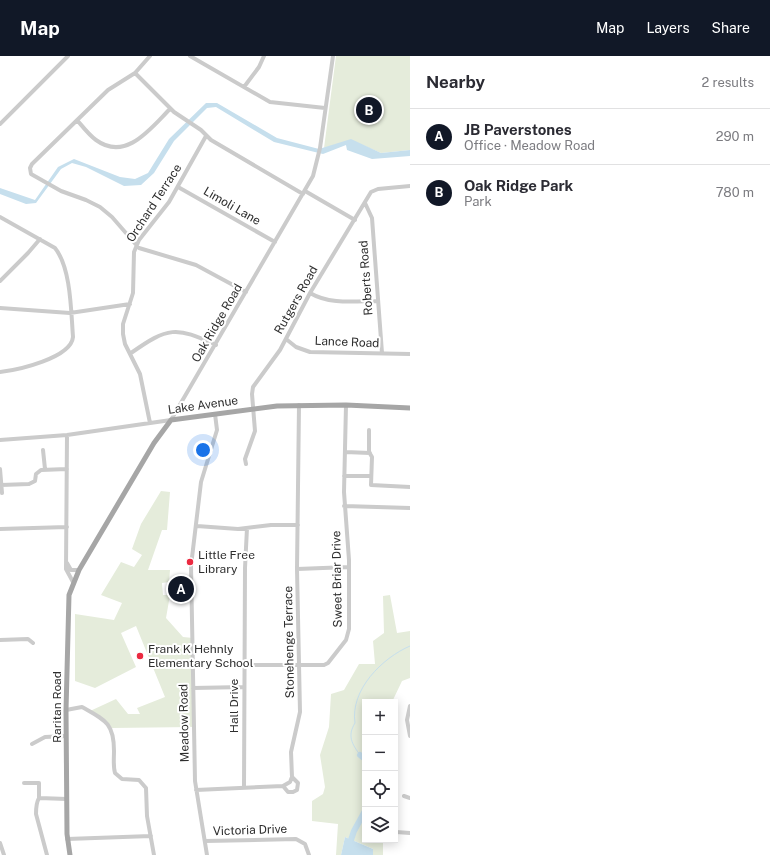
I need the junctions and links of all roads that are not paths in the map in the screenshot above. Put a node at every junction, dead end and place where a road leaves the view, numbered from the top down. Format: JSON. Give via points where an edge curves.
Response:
{"nodes":[{"id":1,"x":68,"y":56,"type":"edge"},
{"id":2,"x":150,"y":56,"type":"edge"},
{"id":3,"x":190,"y":56,"type":"edge"},
{"id":4,"x":264,"y":56,"type":"edge"},
{"id":5,"x":333,"y":56,"type":"edge"},
{"id":6,"x":135,"y":73,"type":"junction"},
{"id":7,"x":244,"y":87,"type":"junction"},
{"id":8,"x":325,"y":108,"type":"junction"},
{"id":9,"x":170,"y":109,"type":"junction"},
{"id":10,"x":77,"y":120,"type":"junction"},
{"id":11,"x":0,"y":124,"type":"edge"},
{"id":12,"x":206,"y":136,"type":"junction"},
{"id":13,"x":410,"y":186,"type":"edge"},
{"id":14,"x":178,"y":187,"type":"junction"},
{"id":15,"x":304,"y":193,"type":"junction"},
{"id":16,"x":365,"y":203,"type":"junction"},
{"id":17,"x":1,"y":217,"type":"edge"},
{"id":18,"x":355,"y":220,"type":"junction"},
{"id":19,"x":40,"y":239,"type":"junction"},
{"id":20,"x":275,"y":242,"type":"junction"},
{"id":21,"x":136,"y":246,"type":"junction"},
{"id":22,"x":0,"y":281,"type":"edge"},
{"id":23,"x":246,"y":292,"type":"junction"},
{"id":24,"x":310,"y":294,"type":"junction"},
{"id":25,"x":378,"y":301,"type":"junction"},
{"id":26,"x":130,"y":304,"type":"junction"},
{"id":27,"x":0,"y":308,"type":"edge"},
{"id":28,"x":71,"y":312,"type":"junction"},
{"id":29,"x":286,"y":340,"type":"junction"},
{"id":30,"x":216,"y":345,"type":"junction"},
{"id":31,"x":131,"y":353,"type":"junction"},
{"id":32,"x":382,"y":354,"type":"junction"},
{"id":33,"x":410,"y":354,"type":"edge"},
{"id":34,"x":0,"y":372,"type":"edge"},
{"id":35,"x":299,"y":405,"type":"junction"},
{"id":36,"x":346,"y":405,"type":"junction"},
{"id":37,"x":254,"y":408,"type":"junction"},
{"id":38,"x":410,"y":408,"type":"edge"},
{"id":39,"x":215,"y":414,"type":"junction"},
{"id":40,"x":171,"y":420,"type":"junction"},
{"id":41,"x":150,"y":422,"type":"junction"},
{"id":42,"x":370,"y":430,"type":"dead end"},
{"id":43,"x":67,"y":435,"type":"junction"},
{"id":44,"x":0,"y":440,"type":"edge"},
{"id":45,"x":43,"y":450,"type":"dead end"},
{"id":46,"x":344,"y":452,"type":"junction"},
{"id":47,"x":370,"y":453,"type":"junction"},
{"id":48,"x":246,"y":464,"type":"dead end"},
{"id":49,"x":0,"y":469,"type":"edge"},
{"id":50,"x":45,"y":469,"type":"junction"},
{"id":51,"x":67,"y":469,"type":"junction"},
{"id":52,"x":344,"y":476,"type":"junction"},
{"id":53,"x":370,"y":476,"type":"junction"},
{"id":54,"x":1,"y":485,"type":"junction"},
{"id":55,"x":410,"y":487,"type":"edge"},
{"id":56,"x":2,"y":493,"type":"dead end"},
{"id":57,"x":344,"y":506,"type":"junction"},
{"id":58,"x":410,"y":508,"type":"edge"},
{"id":59,"x":298,"y":525,"type":"junction"},
{"id":60,"x":197,"y":526,"type":"junction"},
{"id":61,"x":67,"y":527,"type":"junction"},
{"id":62,"x":247,"y":528,"type":"junction"},
{"id":63,"x":0,"y":529,"type":"edge"},
{"id":64,"x":67,"y":560,"type":"junction"},
{"id":65,"x":349,"y":566,"type":"junction"},
{"id":66,"x":297,"y":569,"type":"junction"},
{"id":67,"x":79,"y":570,"type":"junction"},
{"id":68,"x":73,"y":582,"type":"junction"},
{"id":69,"x":0,"y":640,"type":"edge"},
{"id":70,"x":33,"y":643,"type":"dead end"},
{"id":71,"x":244,"y":665,"type":"junction"},
{"id":72,"x":299,"y":665,"type":"junction"},
{"id":73,"x":244,"y":687,"type":"junction"},
{"id":74,"x":193,"y":688,"type":"junction"},
{"id":75,"x":410,"y":706,"type":"edge"},
{"id":76,"x":66,"y":710,"type":"junction"},
{"id":77,"x":66,"y":736,"type":"junction"},
{"id":78,"x":410,"y":736,"type":"edge"},
{"id":79,"x":32,"y":744,"type":"dead end"},
{"id":80,"x":292,"y":777,"type":"junction"},
{"id":81,"x":24,"y":783,"type":"dead end"},
{"id":82,"x":283,"y":786,"type":"junction"},
{"id":83,"x":244,"y":788,"type":"junction"},
{"id":84,"x":196,"y":790,"type":"junction"},
{"id":85,"x":404,"y":796,"type":"dead end"},
{"id":86,"x":39,"y":798,"type":"junction"},
{"id":87,"x":410,"y":798,"type":"edge"},
{"id":88,"x":67,"y":799,"type":"junction"},
{"id":89,"x":398,"y":832,"type":"edge"},
{"id":90,"x":410,"y":833,"type":"edge"},
{"id":91,"x":150,"y":836,"type":"junction"},
{"id":92,"x":67,"y":839,"type":"junction"},
{"id":93,"x":205,"y":841,"type":"junction"},
{"id":94,"x":0,"y":843,"type":"edge"},
{"id":95,"x":4,"y":855,"type":"edge"},
{"id":96,"x":47,"y":855,"type":"edge"},
{"id":97,"x":70,"y":855,"type":"edge"},
{"id":98,"x":154,"y":855,"type":"edge"},
{"id":99,"x":207,"y":855,"type":"edge"},
{"id":100,"x":309,"y":855,"type":"edge"}],
"edges":[{"from":1,"to":11,"type":"street"},
{"from":2,"to":6,"type":"street"},
{"from":3,"to":7,"type":"street"},
{"from":4,"to":7,"type":"street"},
{"from":5,"to":8,"type":"street","name":"Oak Ridge Road"},
{"from":6,"to":9,"type":"street"},
{"from":6,"to":10,"type":"street","via":[[108,90]]},
{"from":7,"to":8,"type":"street","via":[[270,102]]},
{"from":8,"to":15,"type":"street","name":"Oak Ridge Road","via":[[315,172]]},
{"from":9,"to":10,"type":"street","via":[[140,139],[123,147],[98,142]]},
{"from":9,"to":12,"type":"street"},
{"from":10,"to":21,"type":"street","via":[[31,166],[31,174],[100,208],[112,217]]},
{"from":12,"to":14,"type":"street","name":"Orchard Terrace"},
{"from":12,"to":15,"type":"street"},
{"from":13,"to":16,"type":"street","name":"Rutgers Road","via":[[375,190]]},
{"from":14,"to":20,"type":"street","name":"Limoli Lane"},
{"from":14,"to":21,"type":"street","name":"Orchard Terrace"},
{"from":15,"to":18,"type":"street"},
{"from":15,"to":20,"type":"street","name":"Oak Ridge Road"},
{"from":16,"to":18,"type":"street","name":"Rutgers Road"},
{"from":16,"to":25,"type":"street","name":"Roberts Road","via":[[372,218]]},
{"from":17,"to":19,"type":"street"},
{"from":18,"to":24,"type":"street","name":"Rutgers Road"},
{"from":19,"to":22,"type":"street"},
{"from":19,"to":28,"type":"street","via":[[54,248],[63,262]]},
{"from":20,"to":23,"type":"street","name":"Oak Ridge Road"},
{"from":21,"to":23,"type":"street","via":[[145,251],[196,265]]},
{"from":21,"to":26,"type":"street","name":"Orchard Terrace"},
{"from":23,"to":30,"type":"street","name":"Oak Ridge Road"},
{"from":24,"to":25,"type":"street","via":[[331,300]]},
{"from":24,"to":29,"type":"street","name":"Rutgers Road"},
{"from":25,"to":32,"type":"street","name":"Roberts Road"},
{"from":26,"to":28,"type":"street"},
{"from":26,"to":31,"type":"street","name":"Orchard Terrace","via":[[122,330],[125,344]]},
{"from":27,"to":28,"type":"street"},
{"from":28,"to":34,"type":"street","via":[[73,341],[65,351],[33,364]]},
{"from":29,"to":32,"type":"street","name":"Lance Road","via":[[310,352]]},
{"from":29,"to":37,"type":"street","name":"Rutgers Road","via":[[253,388]]},
{"from":30,"to":31,"type":"street","via":[[187,332],[173,331],[157,336]]},
{"from":30,"to":40,"type":"street","name":"Oak Ridge Road"},
{"from":31,"to":41,"type":"street","name":"Orchard Terrace","via":[[140,374]]},
{"from":32,"to":33,"type":"street","name":"Lance Road"},
{"from":35,"to":36,"type":"main road","name":"Lake Avenue"},
{"from":35,"to":37,"type":"main road","name":"Lake Avenue"},
{"from":35,"to":59,"type":"street","name":"Stonehenge Terrace"},
{"from":36,"to":38,"type":"main road","name":"Lake Avenue"},
{"from":36,"to":46,"type":"street","name":"Sweet Briar Drive"},
{"from":37,"to":39,"type":"main road","name":"Lake Avenue"},
{"from":37,"to":48,"type":"street","name":"Rutgers Road","via":[[255,430]]},
{"from":39,"to":40,"type":"main road","name":"Lake Avenue"},
{"from":39,"to":60,"type":"street","name":"Meadow Road","via":[[217,430],[202,482]]},
{"from":40,"to":41,"type":"street","name":"Lake Avenue"},
{"from":40,"to":67,"type":"main road","name":"Oak Ridge Road","via":[[154,443]]},
{"from":41,"to":43,"type":"street","name":"Lake Avenue"},
{"from":42,"to":47,"type":"street"},
{"from":43,"to":44,"type":"street","name":"Lake Avenue"},
{"from":43,"to":51,"type":"street"},
{"from":45,"to":50,"type":"street"},
{"from":46,"to":47,"type":"street"},
{"from":46,"to":52,"type":"street","name":"Sweet Briar Drive"},
{"from":47,"to":53,"type":"street"},
{"from":49,"to":54,"type":"street"},
{"from":50,"to":51,"type":"street"},
{"from":50,"to":54,"type":"street","via":[[38,472],[32,483]]},
{"from":51,"to":61,"type":"street"},
{"from":52,"to":53,"type":"street"},
{"from":52,"to":57,"type":"street","name":"Sweet Briar Drive"},
{"from":53,"to":55,"type":"street","via":[[371,485]]},
{"from":54,"to":56,"type":"street"},
{"from":57,"to":58,"type":"street"},
{"from":57,"to":65,"type":"street","name":"Sweet Briar Drive"},
{"from":59,"to":62,"type":"street"},
{"from":59,"to":66,"type":"street","name":"Stonehenge Terrace"},
{"from":60,"to":62,"type":"street"},
{"from":60,"to":74,"type":"street","name":"Meadow Road","via":[[192,566]]},
{"from":61,"to":63,"type":"street"},
{"from":61,"to":64,"type":"street"},
{"from":62,"to":71,"type":"street","name":"Hall Drive"},
{"from":64,"to":67,"type":"street","via":[[71,570]]},
{"from":64,"to":68,"type":"street","via":[[66,569]]},
{"from":65,"to":66,"type":"street"},
{"from":65,"to":72,"type":"street","name":"Sweet Briar Drive","via":[[349,629],[346,640],[326,664]]},
{"from":66,"to":72,"type":"street","name":"Stonehenge Terrace"},
{"from":67,"to":68,"type":"main road","name":"Oak Ridge Road"},
{"from":68,"to":76,"type":"main road","name":"Raritan Road","via":[[68,605]]},
{"from":69,"to":70,"type":"street","via":[[28,639]]},
{"from":71,"to":72,"type":"street","name":"Sweet Briar Drive"},
{"from":71,"to":73,"type":"street","name":"Hall Drive"},
{"from":72,"to":80,"type":"street","name":"Stonehenge Terrace","via":[[300,712],[291,752]]},
{"from":73,"to":74,"type":"street"},
{"from":73,"to":83,"type":"street","name":"Hall Drive"},
{"from":74,"to":84,"type":"street","name":"Meadow Road"},
{"from":75,"to":78,"type":"street","via":[[407,720]]},
{"from":76,"to":77,"type":"main road","name":"Raritan Road"},
{"from":76,"to":91,"type":"street","via":[[82,706],[104,719],[109,725],[114,739],[114,771],[122,779],[139,780],[146,788]]},
{"from":77,"to":79,"type":"street","via":[[45,737]]},
{"from":77,"to":88,"type":"main road","name":"Raritan Road"},
{"from":80,"to":82,"type":"street","via":[[290,782]]},
{"from":80,"to":82,"type":"street","name":"Stonehenge Terrace","via":[[297,781],[297,790],[288,792]]},
{"from":81,"to":86,"type":"street","via":[[39,783]]},
{"from":82,"to":83,"type":"street"},
{"from":83,"to":84,"type":"street"},
{"from":84,"to":93,"type":"street","name":"Meadow Road"},
{"from":85,"to":87,"type":"street"},
{"from":86,"to":88,"type":"street"},
{"from":86,"to":96,"type":"street","via":[[36,814]]},
{"from":88,"to":92,"type":"main road","name":"Raritan Road"},
{"from":89,"to":90,"type":"street"},
{"from":91,"to":92,"type":"street"},
{"from":91,"to":98,"type":"street"},
{"from":92,"to":97,"type":"main road","name":"Raritan Road"},
{"from":93,"to":99,"type":"street","name":"Meadow Road"},
{"from":93,"to":100,"type":"street","name":"Victoria Drive","via":[[296,839],[305,844]]},
{"from":94,"to":95,"type":"street"}]}
